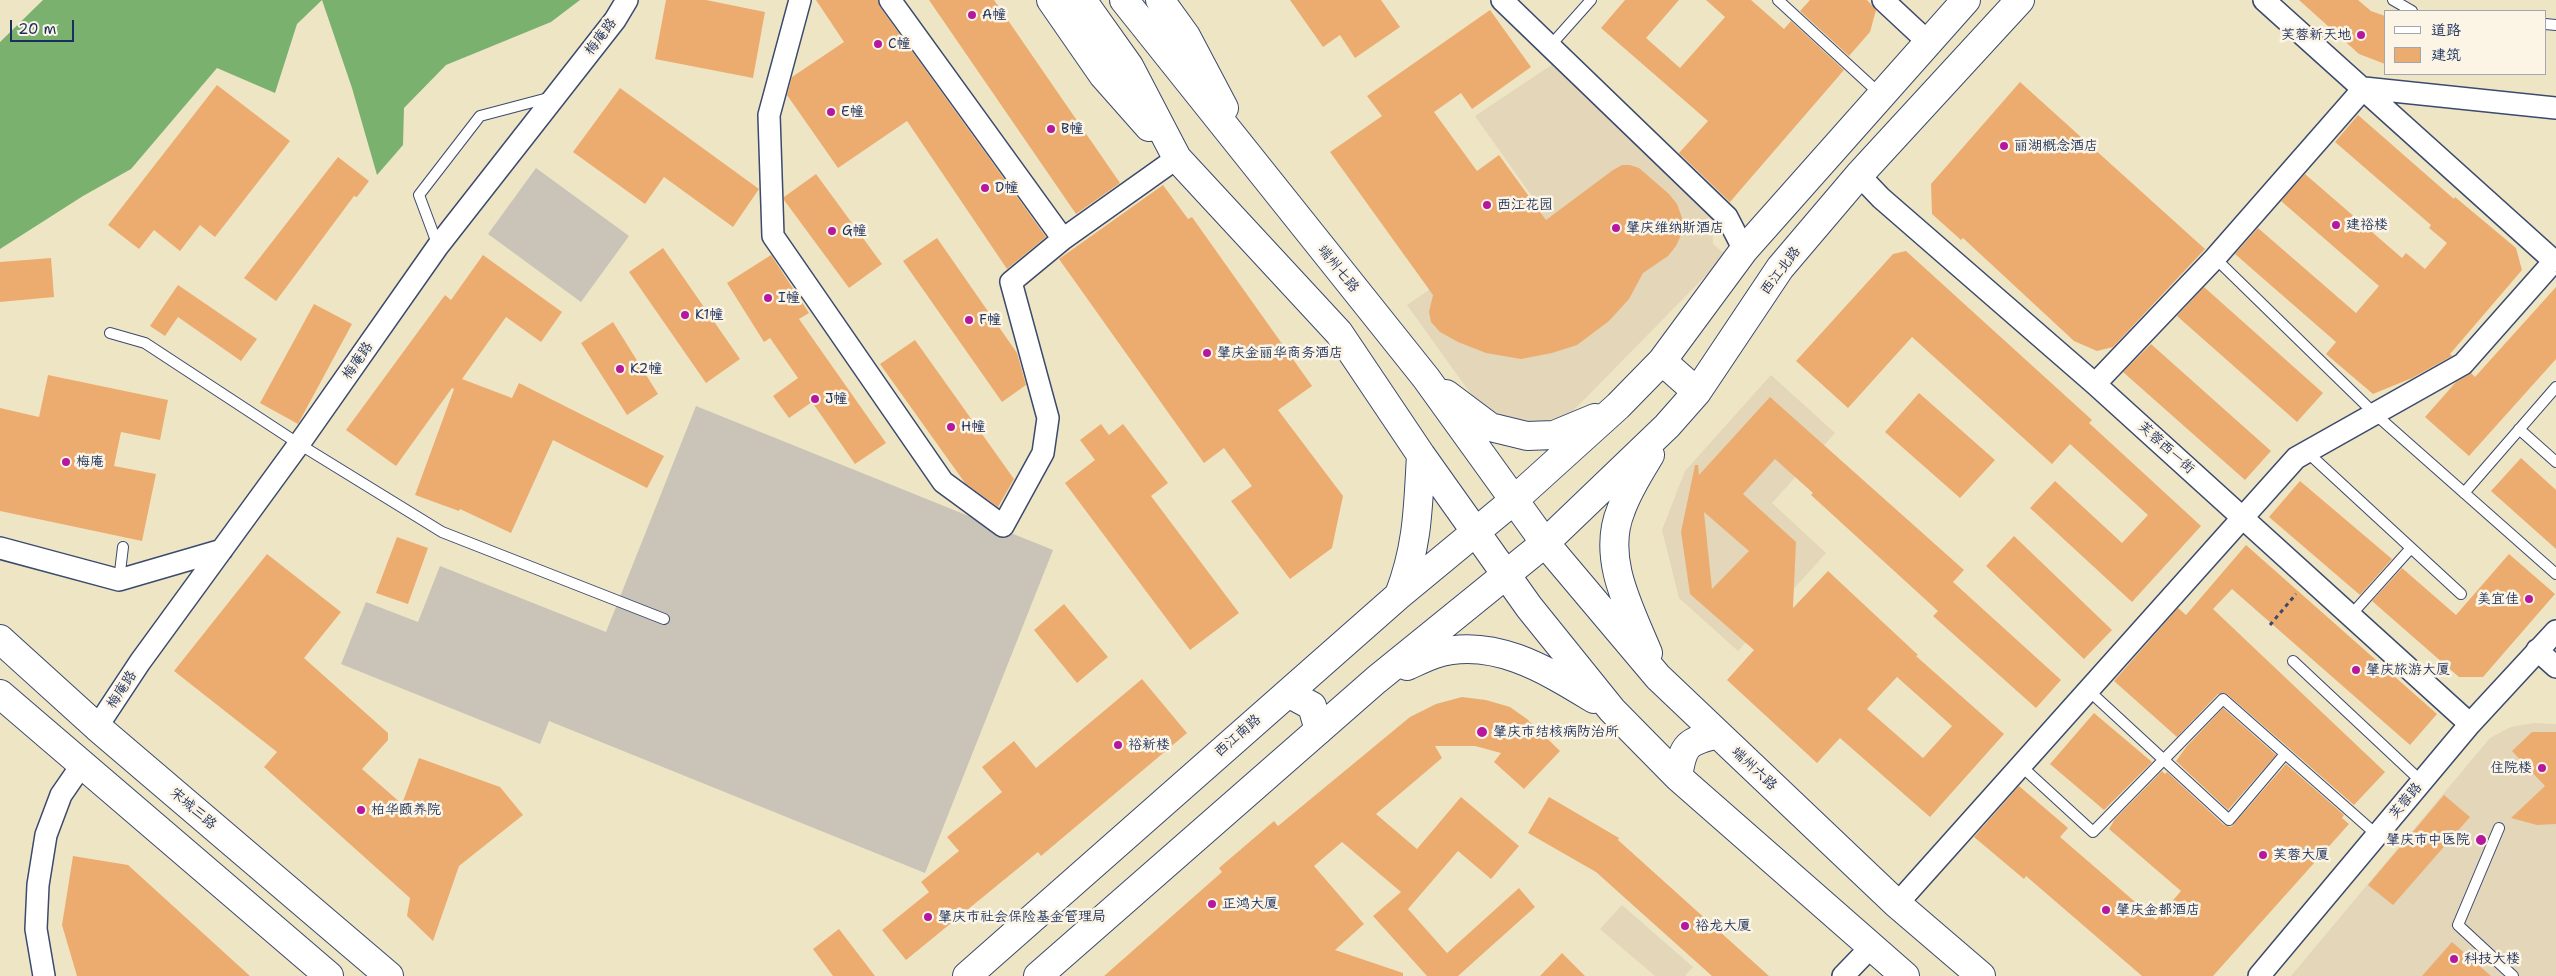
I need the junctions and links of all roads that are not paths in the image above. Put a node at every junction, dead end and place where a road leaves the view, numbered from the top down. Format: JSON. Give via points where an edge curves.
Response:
{"nodes":[{"id":1,"x":627,"y":0,"type":"edge"},
{"id":2,"x":800,"y":0,"type":"edge"},
{"id":3,"x":890,"y":0,"type":"edge"},
{"id":4,"x":1051,"y":0,"type":"edge"},
{"id":5,"x":1082,"y":0,"type":"edge"},
{"id":6,"x":1124,"y":0,"type":"edge"},
{"id":7,"x":1160,"y":0,"type":"edge"},
{"id":8,"x":1502,"y":0,"type":"edge"},
{"id":9,"x":1591,"y":0,"type":"edge"},
{"id":10,"x":1778,"y":0,"type":"edge"},
{"id":11,"x":1883,"y":0,"type":"edge"},
{"id":12,"x":1966,"y":0,"type":"edge"},
{"id":13,"x":2020,"y":0,"type":"edge"},
{"id":14,"x":2264,"y":0,"type":"edge"},
{"id":15,"x":2393,"y":0,"type":"edge"},
{"id":16,"x":2410,"y":10,"type":"edge"},
{"id":17,"x":1928,"y":42,"type":"junction"},
{"id":18,"x":1550,"y":46,"type":"junction"},
{"id":19,"x":2364,"y":88,"type":"junction"},
{"id":20,"x":1881,"y":95,"type":"junction"},
{"id":21,"x":555,"y":96,"type":"junction"},
{"id":22,"x":2556,"y":108,"type":"edge"},
{"id":23,"x":1177,"y":158,"type":"junction"},
{"id":24,"x":1253,"y":162,"type":"junction"},
{"id":25,"x":1859,"y":174,"type":"junction"},
{"id":26,"x":1063,"y":239,"type":"junction"},
{"id":27,"x":438,"y":246,"type":"junction"},
{"id":28,"x":1744,"y":250,"type":"junction"},
{"id":29,"x":2215,"y":258,"type":"junction"},
{"id":30,"x":2555,"y":261,"type":"edge"},
{"id":31,"x":110,"y":333,"type":"dead end"},
{"id":32,"x":1662,"y":361,"type":"junction"},
{"id":33,"x":1426,"y":378,"type":"junction"},
{"id":34,"x":2095,"y":384,"type":"junction"},
{"id":35,"x":2556,"y":387,"type":"edge"},
{"id":36,"x":1696,"y":392,"type":"junction"},
{"id":37,"x":1618,"y":406,"type":"junction"},
{"id":38,"x":2375,"y":414,"type":"junction"},
{"id":39,"x":1667,"y":426,"type":"junction"},
{"id":40,"x":2520,"y":429,"type":"junction"},
{"id":41,"x":299,"y":444,"type":"junction"},
{"id":42,"x":2307,"y":452,"type":"junction"},
{"id":43,"x":1421,"y":455,"type":"junction"},
{"id":44,"x":2556,"y":462,"type":"edge"},
{"id":45,"x":2464,"y":493,"type":"junction"},
{"id":46,"x":1513,"y":501,"type":"junction"},
{"id":47,"x":2241,"y":517,"type":"junction"},
{"id":48,"x":1477,"y":531,"type":"junction"},
{"id":49,"x":1545,"y":543,"type":"junction"},
{"id":50,"x":123,"y":547,"type":"dead end"},
{"id":51,"x":0,"y":548,"type":"edge"},
{"id":52,"x":2411,"y":548,"type":"junction"},
{"id":53,"x":222,"y":550,"type":"junction"},
{"id":54,"x":1507,"y":574,"type":"junction"},
{"id":55,"x":2556,"y":574,"type":"edge"},
{"id":56,"x":119,"y":580,"type":"junction"},
{"id":57,"x":2461,"y":594,"type":"dead end"},
{"id":58,"x":1398,"y":596,"type":"junction"},
{"id":59,"x":2350,"y":616,"type":"junction"},
{"id":60,"x":664,"y":619,"type":"dead end"},
{"id":61,"x":2556,"y":631,"type":"edge"},
{"id":62,"x":0,"y":639,"type":"edge"},
{"id":63,"x":2537,"y":650,"type":"junction"},
{"id":64,"x":2293,"y":661,"type":"dead end"},
{"id":65,"x":2556,"y":667,"type":"edge"},
{"id":66,"x":1658,"y":677,"type":"junction"},
{"id":67,"x":1376,"y":680,"type":"junction"},
{"id":68,"x":2087,"y":690,"type":"junction"},
{"id":69,"x":1288,"y":693,"type":"junction"},
{"id":70,"x":0,"y":694,"type":"edge"},
{"id":71,"x":1612,"y":710,"type":"junction"},
{"id":72,"x":2470,"y":724,"type":"junction"},
{"id":73,"x":97,"y":727,"type":"junction"},
{"id":74,"x":1319,"y":730,"type":"junction"},
{"id":75,"x":1718,"y":734,"type":"junction"},
{"id":76,"x":2285,"y":754,"type":"junction"},
{"id":77,"x":2163,"y":761,"type":"junction"},
{"id":78,"x":2020,"y":765,"type":"junction"},
{"id":79,"x":81,"y":766,"type":"junction"},
{"id":80,"x":1678,"y":777,"type":"junction"},
{"id":81,"x":2422,"y":782,"type":"junction"},
{"id":82,"x":2499,"y":828,"type":"dead end"},
{"id":83,"x":2377,"y":835,"type":"junction"},
{"id":84,"x":1897,"y":904,"type":"junction"},
{"id":85,"x":1870,"y":948,"type":"junction"},
{"id":86,"x":44,"y":976,"type":"edge"},
{"id":87,"x":329,"y":976,"type":"edge"},
{"id":88,"x":389,"y":976,"type":"edge"},
{"id":89,"x":966,"y":976,"type":"edge"},
{"id":90,"x":1038,"y":976,"type":"edge"},
{"id":91,"x":1842,"y":976,"type":"edge"},
{"id":92,"x":1905,"y":976,"type":"edge"},
{"id":93,"x":1982,"y":976,"type":"edge"},
{"id":94,"x":2259,"y":976,"type":"edge"},
{"id":95,"x":2513,"y":976,"type":"edge"}],
"edges":[{"from":1,"to":21,"type":"street","name":"梅庵路"},
{"from":2,"to":26,"type":"street","via":[[769,114],[773,236],[943,482],[1002,526],[1043,453],[1048,418],[1011,282]]},
{"from":3,"to":26,"type":"street"},
{"from":4,"to":23,"type":"main road","via":[[1103,74]]},
{"from":5,"to":23,"type":"main road","via":[[1129,66]]},
{"from":6,"to":24,"type":"main road","name":"端州七路"},
{"from":7,"to":24,"type":"main road","via":[[1186,36]]},
{"from":8,"to":18,"type":"street"},
{"from":9,"to":18,"type":"lane"},
{"from":10,"to":20,"type":"lane"},
{"from":11,"to":17,"type":"street"},
{"from":12,"to":17,"type":"main road"},
{"from":13,"to":25,"type":"main road","name":"西江北路"},
{"from":14,"to":19,"type":"street"},
{"from":15,"to":16,"type":"lane"},
{"from":17,"to":20,"type":"main road"},
{"from":18,"to":28,"type":"street","via":[[1727,217]]},
{"from":19,"to":22,"type":"street"},
{"from":19,"to":29,"type":"street"},
{"from":19,"to":30,"type":"street"},
{"from":20,"to":28,"type":"main road"},
{"from":21,"to":27,"type":"street","name":"梅庵路"},
{"from":21,"to":27,"type":"lane","via":[[480,116],[419,195]]},
{"from":23,"to":26,"type":"street"},
{"from":23,"to":43,"type":"main road","via":[[1340,333]]},
{"from":24,"to":33,"type":"main road","name":"端州七路"},
{"from":25,"to":34,"type":"street","name":"芙蓉西一街","via":[[1881,198]]},
{"from":25,"to":36,"type":"main road","name":"西江北路","via":[[1780,268]]},
{"from":27,"to":41,"type":"street","name":"梅庵路"},
{"from":28,"to":32,"type":"main road"},
{"from":29,"to":34,"type":"street"},
{"from":29,"to":38,"type":"lane"},
{"from":30,"to":38,"type":"street","via":[[2462,364]]},
{"from":31,"to":41,"type":"lane","via":[[145,343]]},
{"from":32,"to":36,"type":"main road"},
{"from":32,"to":37,"type":"main road"},
{"from":33,"to":37,"type":"main road","via":[[1490,427],[1527,436],[1554,435]]},
{"from":33,"to":46,"type":"main road","name":"端州七路"},
{"from":34,"to":47,"type":"street","name":"芙蓉西一街"},
{"from":35,"to":40,"type":"lane"},
{"from":36,"to":39,"type":"main road","name":"西江北路"},
{"from":37,"to":46,"type":"main road"},
{"from":38,"to":42,"type":"street"},
{"from":38,"to":45,"type":"lane"},
{"from":39,"to":49,"type":"main road","name":"西江北路"},
{"from":39,"to":66,"type":"main road","via":[[1620,512],[1614,546],[1615,568]]},
{"from":40,"to":44,"type":"lane"},
{"from":40,"to":45,"type":"lane"},
{"from":41,"to":53,"type":"street","name":"梅庵路"},
{"from":41,"to":60,"type":"lane","via":[[442,532]]},
{"from":42,"to":47,"type":"street","via":[[2296,458]]},
{"from":42,"to":52,"type":"lane"},
{"from":43,"to":48,"type":"main road"},
{"from":43,"to":58,"type":"main road","via":[[1417,535]]},
{"from":45,"to":55,"type":"lane"},
{"from":46,"to":48,"type":"main road","name":"西江南路"},
{"from":46,"to":49,"type":"main road","name":"端州七路"},
{"from":47,"to":59,"type":"street","name":"芙蓉西一街"},
{"from":47,"to":68,"type":"street"},
{"from":48,"to":54,"type":"main road"},
{"from":48,"to":58,"type":"main road","name":"西江南路"},
{"from":49,"to":54,"type":"main road"},
{"from":49,"to":66,"type":"main road","name":"端州六路"},
{"from":50,"to":56,"type":"lane"},
{"from":51,"to":56,"type":"street"},
{"from":52,"to":57,"type":"lane"},
{"from":52,"to":59,"type":"lane"},
{"from":53,"to":56,"type":"street"},
{"from":53,"to":73,"type":"street","name":"梅庵路"},
{"from":54,"to":67,"type":"main road"},
{"from":54,"to":71,"type":"main road","via":[[1529,607]]},
{"from":58,"to":69,"type":"main road","name":"西江南路"},
{"from":59,"to":72,"type":"street","name":"芙蓉西一街"},
{"from":61,"to":63,"type":"street","name":"芙蓉路"},
{"from":62,"to":73,"type":"main road","name":"宋城三路"},
{"from":63,"to":65,"type":"street"},
{"from":63,"to":72,"type":"street","name":"芙蓉路"},
{"from":64,"to":81,"type":"lane"},
{"from":66,"to":75,"type":"main road","name":"端州六路"},
{"from":67,"to":71,"type":"main road","via":[[1436,654],[1482,651],[1518,658],[1543,668]]},
{"from":67,"to":74,"type":"main road"},
{"from":68,"to":77,"type":"lane"},
{"from":68,"to":78,"type":"street"},
{"from":69,"to":74,"type":"main road","via":[[1312,706]]},
{"from":69,"to":89,"type":"main road","name":"西江南路"},
{"from":70,"to":79,"type":"main road"},
{"from":71,"to":80,"type":"main road"},
{"from":72,"to":81,"type":"street","name":"芙蓉路"},
{"from":73,"to":88,"type":"main road","name":"宋城三路"},
{"from":74,"to":90,"type":"main road"},
{"from":75,"to":80,"type":"main road","via":[[1693,740],[1681,756]]},
{"from":75,"to":84,"type":"main road","name":"端州六路"},
{"from":76,"to":77,"type":"lane","via":[[2223,699]]},
{"from":76,"to":77,"type":"lane","via":[[2229,820]]},
{"from":76,"to":83,"type":"lane"},
{"from":77,"to":78,"type":"lane","via":[[2093,832]]},
{"from":78,"to":84,"type":"street"},
{"from":79,"to":86,"type":"street","via":[[61,796],[46,836],[38,885],[36,929]]},
{"from":79,"to":87,"type":"main road"},
{"from":80,"to":85,"type":"main road"},
{"from":81,"to":83,"type":"street","name":"芙蓉路"},
{"from":82,"to":95,"type":"lane","via":[[2458,925]]},
{"from":83,"to":94,"type":"street","name":"芙蓉路"},
{"from":84,"to":93,"type":"main road","name":"端州六路"},
{"from":85,"to":91,"type":"street"},
{"from":85,"to":92,"type":"main road"}]}
